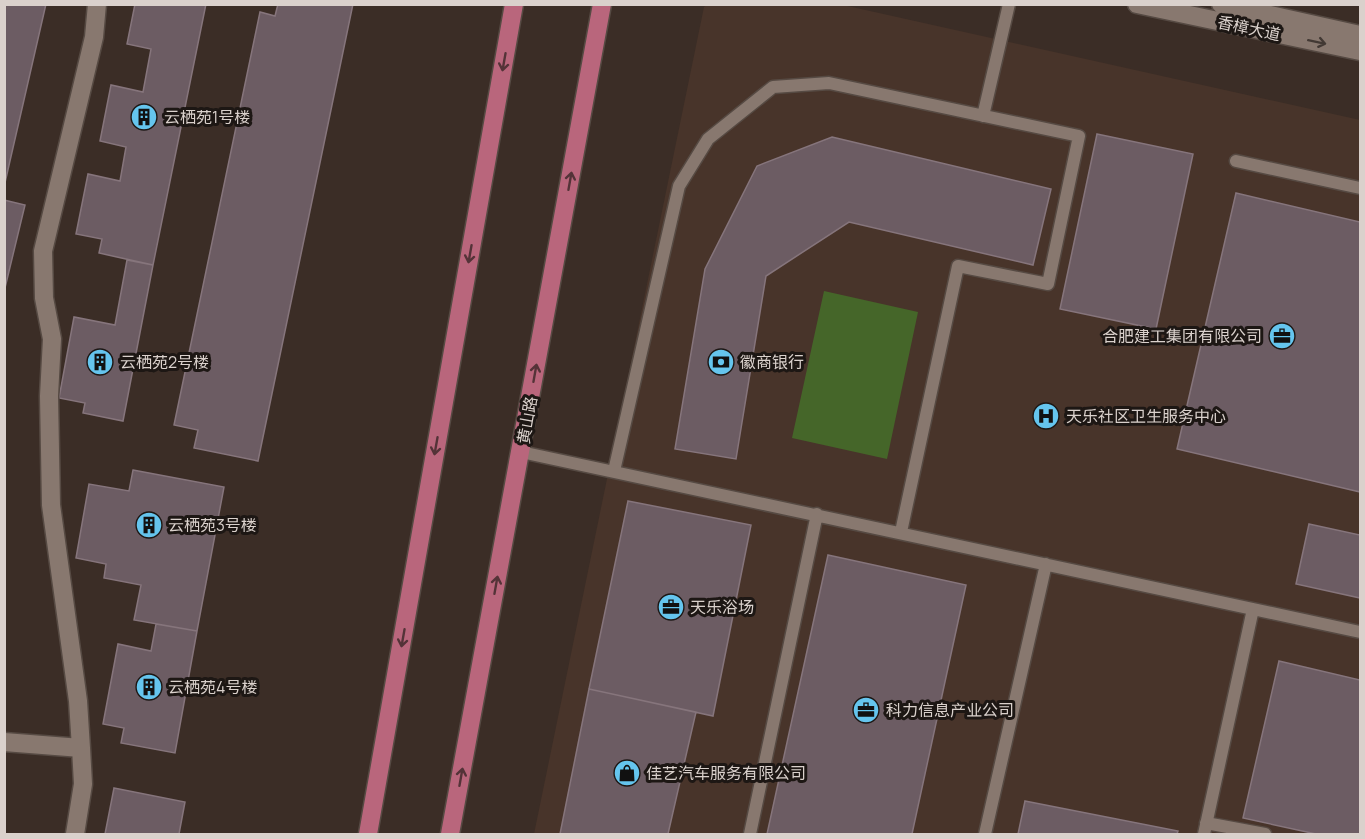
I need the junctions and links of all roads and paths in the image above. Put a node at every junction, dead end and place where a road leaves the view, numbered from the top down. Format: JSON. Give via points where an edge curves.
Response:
{"nodes":[{"id":1,"x":97,"y":4,"type":"edge"},
{"id":2,"x":514,"y":4,"type":"edge"},
{"id":3,"x":602,"y":4,"type":"edge"},
{"id":4,"x":1009,"y":4,"type":"edge"},
{"id":5,"x":1137,"y":4,"type":"edge"},
{"id":6,"x":1221,"y":4,"type":"edge"},
{"id":7,"x":1360,"y":35,"type":"edge"},
{"id":8,"x":1360,"y":51,"type":"edge"},
{"id":9,"x":983,"y":116,"type":"junction"},
{"id":10,"x":1236,"y":161,"type":"dead end"},
{"id":11,"x":1360,"y":188,"type":"edge"},
{"id":12,"x":521,"y":452,"type":"junction"},
{"id":13,"x":614,"y":471,"type":"junction"},
{"id":14,"x":817,"y":514,"type":"junction"},
{"id":15,"x":901,"y":532,"type":"junction"},
{"id":16,"x":1046,"y":564,"type":"junction"},
{"id":17,"x":1252,"y":609,"type":"junction"},
{"id":18,"x":1360,"y":632,"type":"edge"},
{"id":19,"x":4,"y":742,"type":"edge"},
{"id":20,"x":81,"y":748,"type":"junction"},
{"id":21,"x":1205,"y":829,"type":"edge"},
{"id":22,"x":75,"y":834,"type":"edge"},
{"id":23,"x":369,"y":834,"type":"edge"},
{"id":24,"x":450,"y":834,"type":"edge"},
{"id":25,"x":750,"y":834,"type":"edge"},
{"id":26,"x":985,"y":834,"type":"edge"},
{"id":27,"x":1265,"y":834,"type":"edge"}],
"edges":[{"from":1,"to":20,"type":"street","via":[[94,37],[43,251],[44,298],[52,339],[51,505]]},
{"from":2,"to":23,"type":"main road","one_way":true},
{"from":12,"to":3,"type":"main road","name":"黄山路","one_way":true},
{"from":4,"to":9,"type":"lane"},
{"from":5,"to":8,"type":"street","name":"香樟大道","one_way":true},
{"from":6,"to":7,"type":"street","name":"香樟大道"},
{"from":9,"to":13,"type":"lane","via":[[829,83],[773,87],[708,139],[679,186]]},
{"from":9,"to":15,"type":"lane","via":[[1079,136],[1048,284],[958,266]]},
{"from":10,"to":11,"type":"lane"},
{"from":12,"to":13,"type":"lane"},
{"from":24,"to":12,"type":"main road","name":"黄山路","one_way":true},
{"from":13,"to":14,"type":"lane"},
{"from":14,"to":15,"type":"lane"},
{"from":14,"to":25,"type":"lane"},
{"from":15,"to":16,"type":"lane"},
{"from":16,"to":17,"type":"lane"},
{"from":16,"to":26,"type":"lane"},
{"from":17,"to":18,"type":"lane"},
{"from":17,"to":21,"type":"lane"},
{"from":19,"to":20,"type":"street"},
{"from":20,"to":22,"type":"street","via":[[83,784]]},
{"from":21,"to":27,"type":"lane"}]}
